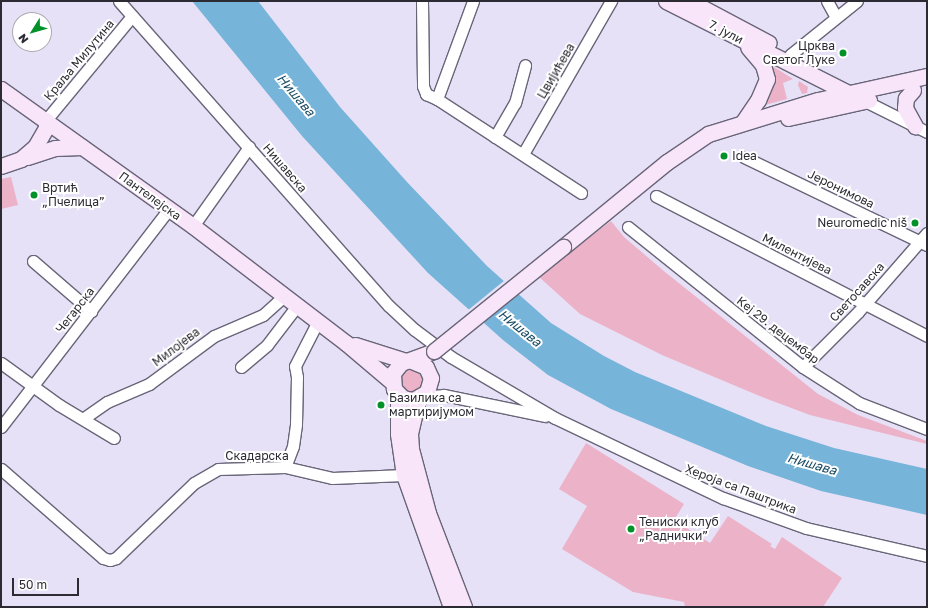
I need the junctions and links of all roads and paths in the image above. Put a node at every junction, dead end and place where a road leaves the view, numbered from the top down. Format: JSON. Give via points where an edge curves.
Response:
{"nodes":[{"id":1,"x":119,"y":1,"type":"edge"},
{"id":2,"x":422,"y":1,"type":"edge"},
{"id":3,"x":473,"y":1,"type":"edge"},
{"id":4,"x":611,"y":1,"type":"edge"},
{"id":5,"x":666,"y":1,"type":"edge"},
{"id":6,"x":690,"y":1,"type":"edge"},
{"id":7,"x":827,"y":1,"type":"edge"},
{"id":8,"x":857,"y":1,"type":"edge"},
{"id":9,"x":132,"y":16,"type":"junction"},
{"id":10,"x":836,"y":17,"type":"junction"},
{"id":11,"x":742,"y":41,"type":"junction"},
{"id":12,"x":790,"y":55,"type":"junction"},
{"id":13,"x":525,"y":65,"type":"dead end"},
{"id":14,"x":927,"y":76,"type":"edge"},
{"id":15,"x":927,"y":85,"type":"edge"},
{"id":16,"x":1,"y":89,"type":"edge"},
{"id":17,"x":913,"y":90,"type":"junction"},
{"id":18,"x":851,"y":94,"type":"junction"},
{"id":19,"x":437,"y":99,"type":"junction"},
{"id":20,"x":865,"y":101,"type":"junction"},
{"id":21,"x":46,"y":120,"type":"junction"},
{"id":22,"x":748,"y":121,"type":"junction"},
{"id":23,"x":921,"y":129,"type":"edge"},
{"id":24,"x":496,"y":137,"type":"junction"},
{"id":25,"x":82,"y":147,"type":"junction"},
{"id":26,"x":249,"y":147,"type":"junction"},
{"id":27,"x":523,"y":154,"type":"junction"},
{"id":28,"x":744,"y":157,"type":"dead end"},
{"id":29,"x":21,"y":159,"type":"junction"},
{"id":30,"x":1,"y":165,"type":"edge"},
{"id":31,"x":581,"y":193,"type":"dead end"},
{"id":32,"x":656,"y":196,"type":"dead end"},
{"id":33,"x":169,"y":209,"type":"junction"},
{"id":34,"x":193,"y":226,"type":"junction"},
{"id":35,"x":628,"y":227,"type":"dead end"},
{"id":36,"x":927,"y":233,"type":"edge"},
{"id":37,"x":923,"y":243,"type":"edge"},
{"id":38,"x":33,"y":261,"type":"dead end"},
{"id":39,"x":283,"y":297,"type":"junction"},
{"id":40,"x":866,"y":303,"type":"junction"},
{"id":41,"x":296,"y":307,"type":"junction"},
{"id":42,"x":91,"y":311,"type":"junction"},
{"id":43,"x":317,"y":323,"type":"junction"},
{"id":44,"x":927,"y":336,"type":"edge"},
{"id":45,"x":346,"y":343,"type":"junction"},
{"id":46,"x":435,"y":349,"type":"junction"},
{"id":47,"x":409,"y":361,"type":"junction"},
{"id":48,"x":1,"y":363,"type":"edge"},
{"id":49,"x":241,"y":367,"type":"dead end"},
{"id":50,"x":803,"y":368,"type":"junction"},
{"id":51,"x":428,"y":371,"type":"junction"},
{"id":52,"x":32,"y":386,"type":"junction"},
{"id":53,"x":395,"y":389,"type":"junction"},
{"id":54,"x":420,"y":398,"type":"junction"},
{"id":55,"x":84,"y":418,"type":"junction"},
{"id":56,"x":555,"y":418,"type":"junction"},
{"id":57,"x":1,"y":426,"type":"edge"},
{"id":58,"x":927,"y":429,"type":"edge"},
{"id":59,"x":114,"y":438,"type":"dead end"},
{"id":60,"x":285,"y":467,"type":"junction"},
{"id":61,"x":1,"y":469,"type":"edge"},
{"id":62,"x":404,"y":475,"type":"junction"},
{"id":63,"x":927,"y":556,"type":"edge"},
{"id":64,"x":451,"y":607,"type":"edge"},
{"id":65,"x":464,"y":607,"type":"edge"}],
"edges":[{"from":1,"to":9,"type":"street","name":"Нишавска"},
{"from":2,"to":19,"type":"street","via":[[423,86],[426,94]]},
{"from":3,"to":19,"type":"street"},
{"from":4,"to":27,"type":"street","name":"Цвијићева"},
{"from":5,"to":11,"type":"main road","name":"7. јули"},
{"from":6,"to":12,"type":"main road","name":"7. јули"},
{"from":7,"to":10,"type":"street"},
{"from":8,"to":10,"type":"street"},
{"from":9,"to":21,"type":"street","name":"Краља Милутина"},
{"from":9,"to":26,"type":"street","name":"Нишавска"},
{"from":10,"to":12,"type":"street"},
{"from":11,"to":18,"type":"main road","name":"7. јули"},
{"from":11,"to":22,"type":"main road","via":[[758,59],[767,75],[764,90]]},
{"from":12,"to":18,"type":"main road","name":"7. јули","via":[[827,74]]},
{"from":13,"to":24,"type":"street","via":[[515,103]]},
{"from":14,"to":18,"type":"main road"},
{"from":15,"to":17,"type":"main road"},
{"from":16,"to":21,"type":"main road","name":"Пантелејска"},
{"from":17,"to":20,"type":"main road"},
{"from":17,"to":23,"type":"main road","via":[[906,98],[905,108]]},
{"from":18,"to":20,"type":"main road","name":"7. јули"},
{"from":18,"to":22,"type":"main road","via":[[818,100]]},
{"from":19,"to":24,"type":"street"},
{"from":20,"to":22,"type":"main road","via":[[783,119]]},
{"from":20,"to":23,"type":"street","name":"7. јули"},
{"from":21,"to":25,"type":"main road","name":"Пантелејска"},
{"from":21,"to":29,"type":"main road","via":[[38,143]]},
{"from":21,"to":30,"type":"main road","via":[[37,127],[19,150]]},
{"from":22,"to":46,"type":"main road","bridge":true,"via":[[708,134],[688,147]]},
{"from":24,"to":27,"type":"street"},
{"from":25,"to":29,"type":"main road","via":[[55,148]]},
{"from":25,"to":33,"type":"main road","name":"Пантелејска"},
{"from":26,"to":34,"type":"street"},
{"from":26,"to":46,"type":"street","name":"Нишавска","via":[[389,306]]},
{"from":27,"to":31,"type":"street"},
{"from":28,"to":37,"type":"street","name":"Јеронимова"},
{"from":29,"to":30,"type":"main road"},
{"from":32,"to":40,"type":"street","name":"Милентијева"},
{"from":33,"to":34,"type":"main road","name":"Пантелејска"},
{"from":33,"to":42,"type":"street","name":"Чегарска"},
{"from":34,"to":39,"type":"main road","name":"Пантелејска"},
{"from":35,"to":50,"type":"street","name":"Кеј 29. децембар"},
{"from":36,"to":37,"type":"street","name":"Светосавска"},
{"from":37,"to":40,"type":"street","name":"Светосавска"},
{"from":38,"to":42,"type":"street"},
{"from":39,"to":41,"type":"main road","name":"Пантелејска"},
{"from":39,"to":55,"type":"street","name":"Милојева","via":[[259,317],[214,336],[150,384],[108,402]]},
{"from":40,"to":44,"type":"street","name":"Милентијева"},
{"from":40,"to":50,"type":"street","name":"Светосавска"},
{"from":41,"to":43,"type":"main road","name":"Пантелејска"},
{"from":41,"to":49,"type":"street","via":[[267,345]]},
{"from":42,"to":52,"type":"street","name":"Чегарска"},
{"from":43,"to":45,"type":"main road","name":"Пантелејска"},
{"from":43,"to":60,"type":"street","via":[[295,366],[296,424],[293,446]]},
{"from":45,"to":47,"type":"main road","name":"Пантелејска"},
{"from":45,"to":53,"type":"main road","name":"Пантелејска"},
{"from":46,"to":47,"type":"main road"},
{"from":46,"to":51,"type":"main road"},
{"from":46,"to":56,"type":"street","name":"Хероја са Паштрика"},
{"from":47,"to":51,"type":"main road","via":[[422,364]]},
{"from":47,"to":53,"type":"main road","via":[[395,369]]},
{"from":48,"to":52,"type":"street"},
{"from":50,"to":58,"type":"street","name":"Кеј 29. децембар","via":[[860,403]]},
{"from":51,"to":54,"type":"main road","via":[[430,385]]},
{"from":52,"to":55,"type":"street","via":[[59,406]]},
{"from":52,"to":57,"type":"street","name":"Чегарска"},
{"from":53,"to":54,"type":"main road","via":[[408,400]]},
{"from":53,"to":62,"type":"main road"},
{"from":54,"to":56,"type":"street","name":"Хероја са Паштрика","via":[[444,395]]},
{"from":54,"to":65,"type":"main road","via":[[410,434],[411,449],[428,513]]},
{"from":55,"to":59,"type":"street"},
{"from":56,"to":63,"type":"street","name":"Хероја са Паштрика","via":[[685,482],[759,512],[813,530]]},
{"from":60,"to":61,"type":"street","name":"Скадарска","via":[[218,469],[203,476],[116,558],[106,559]]},
{"from":60,"to":62,"type":"street","name":"Скадарска","via":[[332,478]]},
{"from":62,"to":64,"type":"main road"}]}
